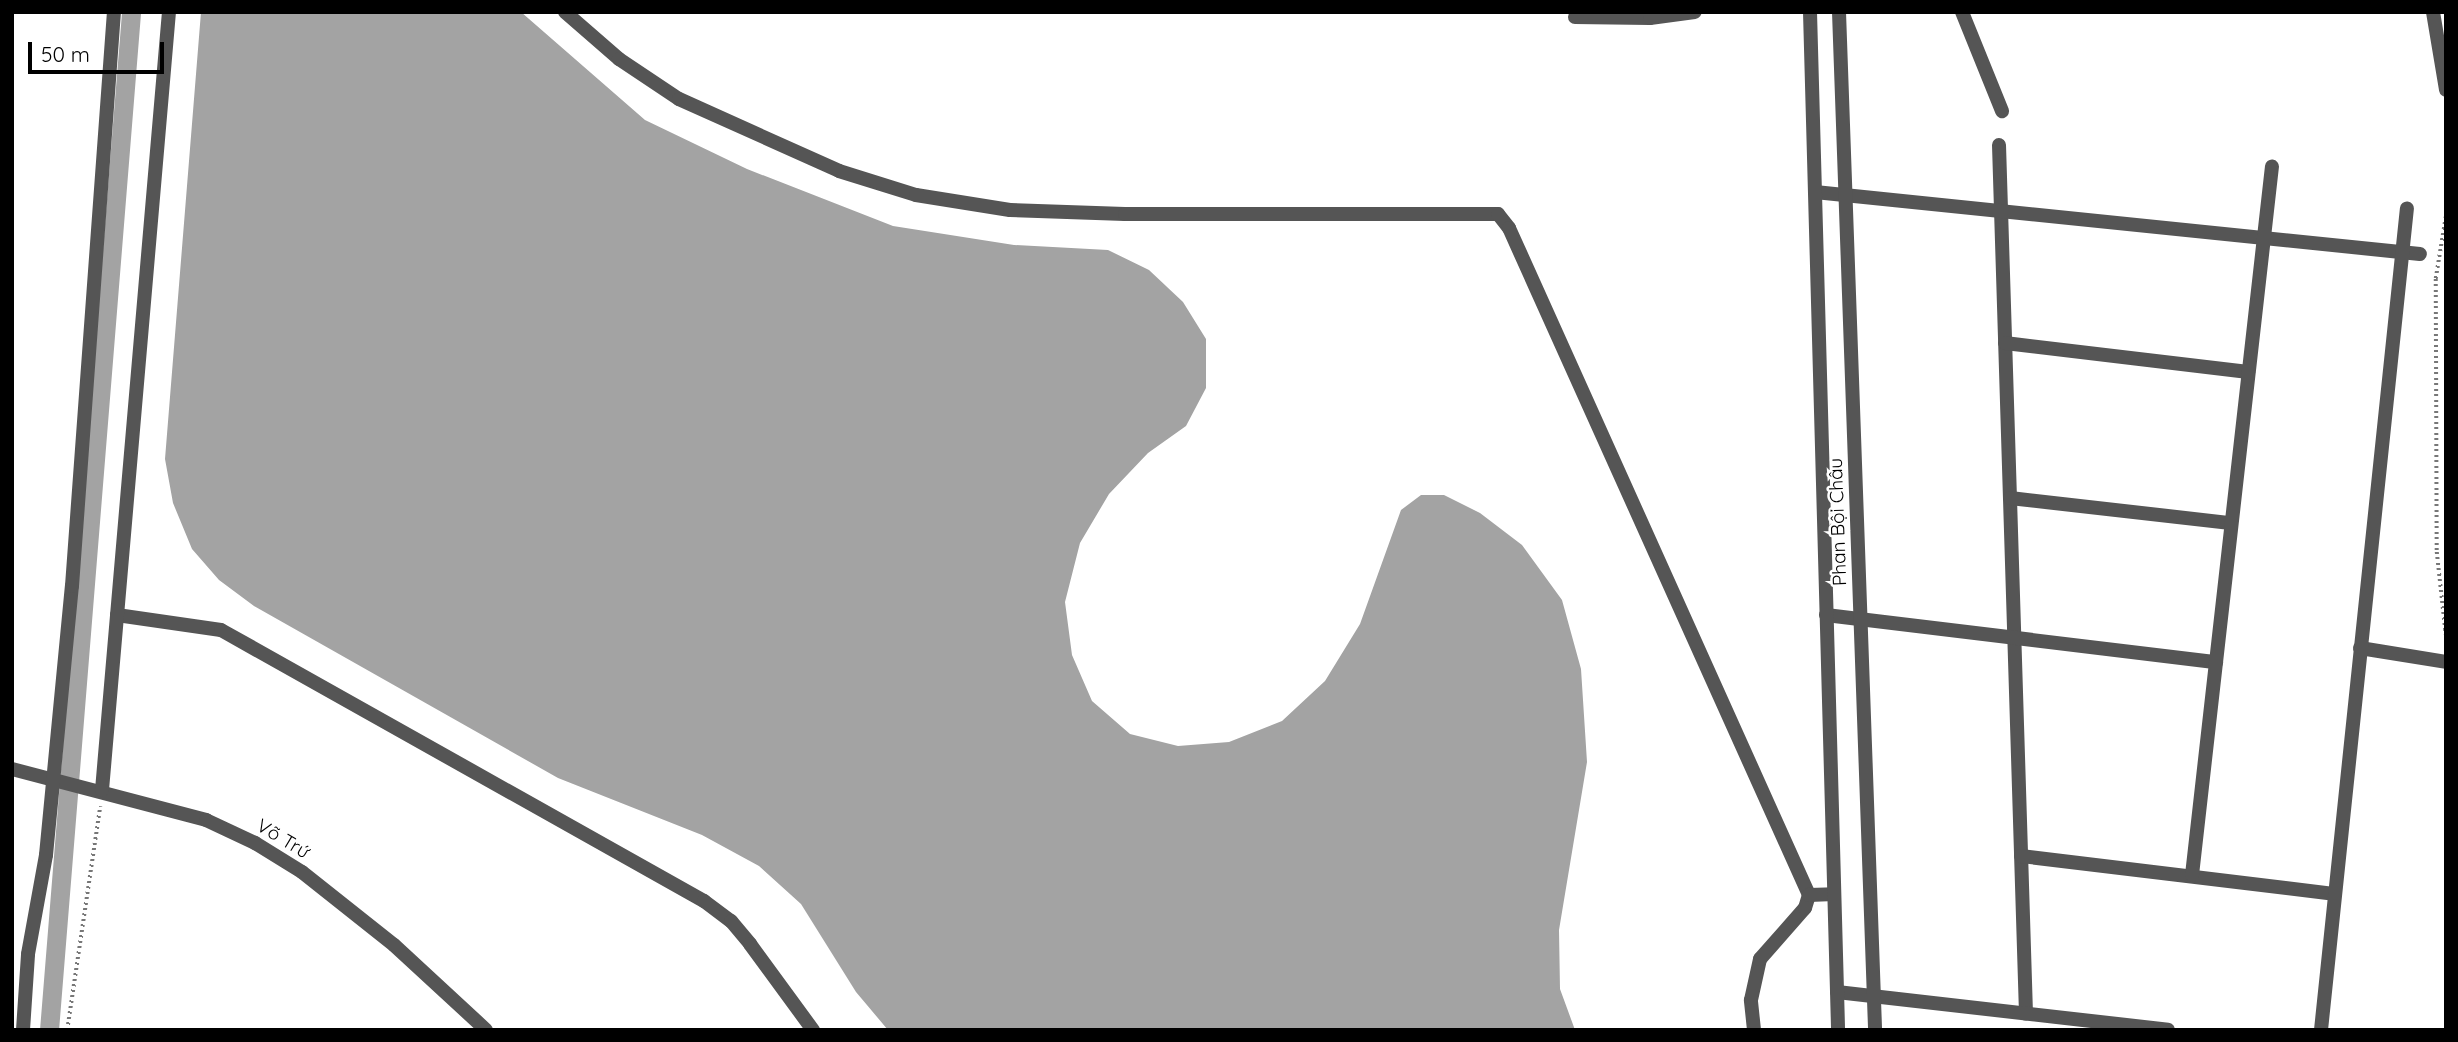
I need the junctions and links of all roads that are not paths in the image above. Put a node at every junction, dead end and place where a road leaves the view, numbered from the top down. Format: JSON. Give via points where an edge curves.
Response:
{"nodes":[{"id":1,"x":114,"y":12,"type":"edge"},
{"id":2,"x":169,"y":12,"type":"edge"},
{"id":3,"x":565,"y":12,"type":"edge"},
{"id":4,"x":1695,"y":12,"type":"edge"},
{"id":5,"x":1810,"y":12,"type":"edge"},
{"id":6,"x":1839,"y":12,"type":"edge"},
{"id":7,"x":1962,"y":12,"type":"edge"},
{"id":8,"x":2433,"y":12,"type":"edge"},
{"id":9,"x":1575,"y":17,"type":"dead end"},
{"id":10,"x":2446,"y":90,"type":"edge"},
{"id":11,"x":2002,"y":111,"type":"dead end"},
{"id":12,"x":1999,"y":145,"type":"dead end"},
{"id":13,"x":2272,"y":166,"type":"dead end"},
{"id":14,"x":1815,"y":192,"type":"junction"},
{"id":15,"x":1846,"y":196,"type":"junction"},
{"id":16,"x":2407,"y":208,"type":"dead end"},
{"id":17,"x":2001,"y":211,"type":"junction"},
{"id":18,"x":2263,"y":238,"type":"junction"},
{"id":19,"x":2402,"y":252,"type":"junction"},
{"id":20,"x":2420,"y":254,"type":"dead end"},
{"id":21,"x":2005,"y":343,"type":"junction"},
{"id":22,"x":2248,"y":372,"type":"junction"},
{"id":23,"x":2010,"y":498,"type":"junction"},
{"id":24,"x":2231,"y":523,"type":"junction"},
{"id":25,"x":117,"y":615,"type":"junction"},
{"id":26,"x":1826,"y":615,"type":"junction"},
{"id":27,"x":1861,"y":620,"type":"junction"},
{"id":28,"x":2014,"y":638,"type":"junction"},
{"id":29,"x":2360,"y":648,"type":"junction"},
{"id":30,"x":2446,"y":662,"type":"edge"},
{"id":31,"x":2216,"y":663,"type":"junction"},
{"id":32,"x":12,"y":769,"type":"edge"},
{"id":33,"x":52,"y":779,"type":"junction"},
{"id":34,"x":102,"y":790,"type":"junction"},
{"id":35,"x":2021,"y":856,"type":"junction"},
{"id":36,"x":2192,"y":875,"type":"junction"},
{"id":37,"x":1833,"y":894,"type":"junction"},
{"id":38,"x":2334,"y":894,"type":"junction"},
{"id":39,"x":1809,"y":895,"type":"junction"},
{"id":40,"x":1837,"y":992,"type":"junction"},
{"id":41,"x":1874,"y":996,"type":"junction"},
{"id":42,"x":2026,"y":1014,"type":"junction"},
{"id":43,"x":23,"y":1030,"type":"edge"},
{"id":44,"x":486,"y":1030,"type":"edge"},
{"id":45,"x":813,"y":1030,"type":"edge"},
{"id":46,"x":1754,"y":1030,"type":"edge"},
{"id":47,"x":1838,"y":1030,"type":"edge"},
{"id":48,"x":1875,"y":1030,"type":"edge"},
{"id":49,"x":2168,"y":1030,"type":"edge"},
{"id":50,"x":2321,"y":1030,"type":"edge"}],
"edges":[{"from":1,"to":33,"type":"street","via":[[72,586]]},
{"from":2,"to":25,"type":"street"},
{"from":3,"to":39,"type":"street","via":[[619,60],[679,99],[839,171],[916,195],[1010,210],[1112,214],[1498,214],[1509,228]]},
{"from":4,"to":9,"type":"street","via":[[1650,18]]},
{"from":5,"to":14,"type":"street","name":"Phan Bội Châu"},
{"from":6,"to":15,"type":"street","name":"Phan Bội Châu"},
{"from":7,"to":11,"type":"street"},
{"from":8,"to":10,"type":"street"},
{"from":12,"to":17,"type":"street"},
{"from":13,"to":18,"type":"street"},
{"from":14,"to":15,"type":"street"},
{"from":14,"to":26,"type":"street","name":"Phan Bội Châu"},
{"from":15,"to":17,"type":"street"},
{"from":15,"to":27,"type":"street","name":"Phan Bội Châu"},
{"from":16,"to":19,"type":"street"},
{"from":17,"to":18,"type":"street"},
{"from":17,"to":21,"type":"street"},
{"from":18,"to":19,"type":"street"},
{"from":18,"to":22,"type":"street"},
{"from":19,"to":20,"type":"street"},
{"from":19,"to":29,"type":"street"},
{"from":21,"to":22,"type":"street"},
{"from":21,"to":23,"type":"street"},
{"from":22,"to":24,"type":"street"},
{"from":23,"to":24,"type":"street"},
{"from":23,"to":28,"type":"street"},
{"from":24,"to":31,"type":"street"},
{"from":25,"to":34,"type":"street"},
{"from":25,"to":45,"type":"street","via":[[221,630],[704,901],[744,936]]},
{"from":26,"to":27,"type":"street"},
{"from":26,"to":37,"type":"street","name":"Phan Bội Châu"},
{"from":27,"to":28,"type":"street"},
{"from":27,"to":41,"type":"street","name":"Phan Bội Châu"},
{"from":28,"to":31,"type":"street"},
{"from":28,"to":35,"type":"street"},
{"from":29,"to":30,"type":"street"},
{"from":29,"to":38,"type":"street"},
{"from":31,"to":36,"type":"street"},
{"from":32,"to":33,"type":"street","name":"Võ Trứ"},
{"from":33,"to":34,"type":"street","name":"Võ Trứ"},
{"from":33,"to":43,"type":"street","via":[[45,864],[28,954]]},
{"from":34,"to":44,"type":"street","name":"Võ Trứ","via":[[206,820],[302,872],[394,945]]},
{"from":35,"to":36,"type":"street"},
{"from":35,"to":42,"type":"street"},
{"from":36,"to":38,"type":"street"},
{"from":37,"to":39,"type":"street"},
{"from":37,"to":40,"type":"street","name":"Phan Bội Châu"},
{"from":38,"to":50,"type":"street"},
{"from":39,"to":46,"type":"street","via":[[1805,908],[1760,959],[1751,1000]]},
{"from":40,"to":41,"type":"street"},
{"from":40,"to":47,"type":"street","name":"Phan Bội Châu"},
{"from":41,"to":42,"type":"street"},
{"from":41,"to":48,"type":"street","name":"Phan Bội Châu"},
{"from":42,"to":49,"type":"street"}]}
